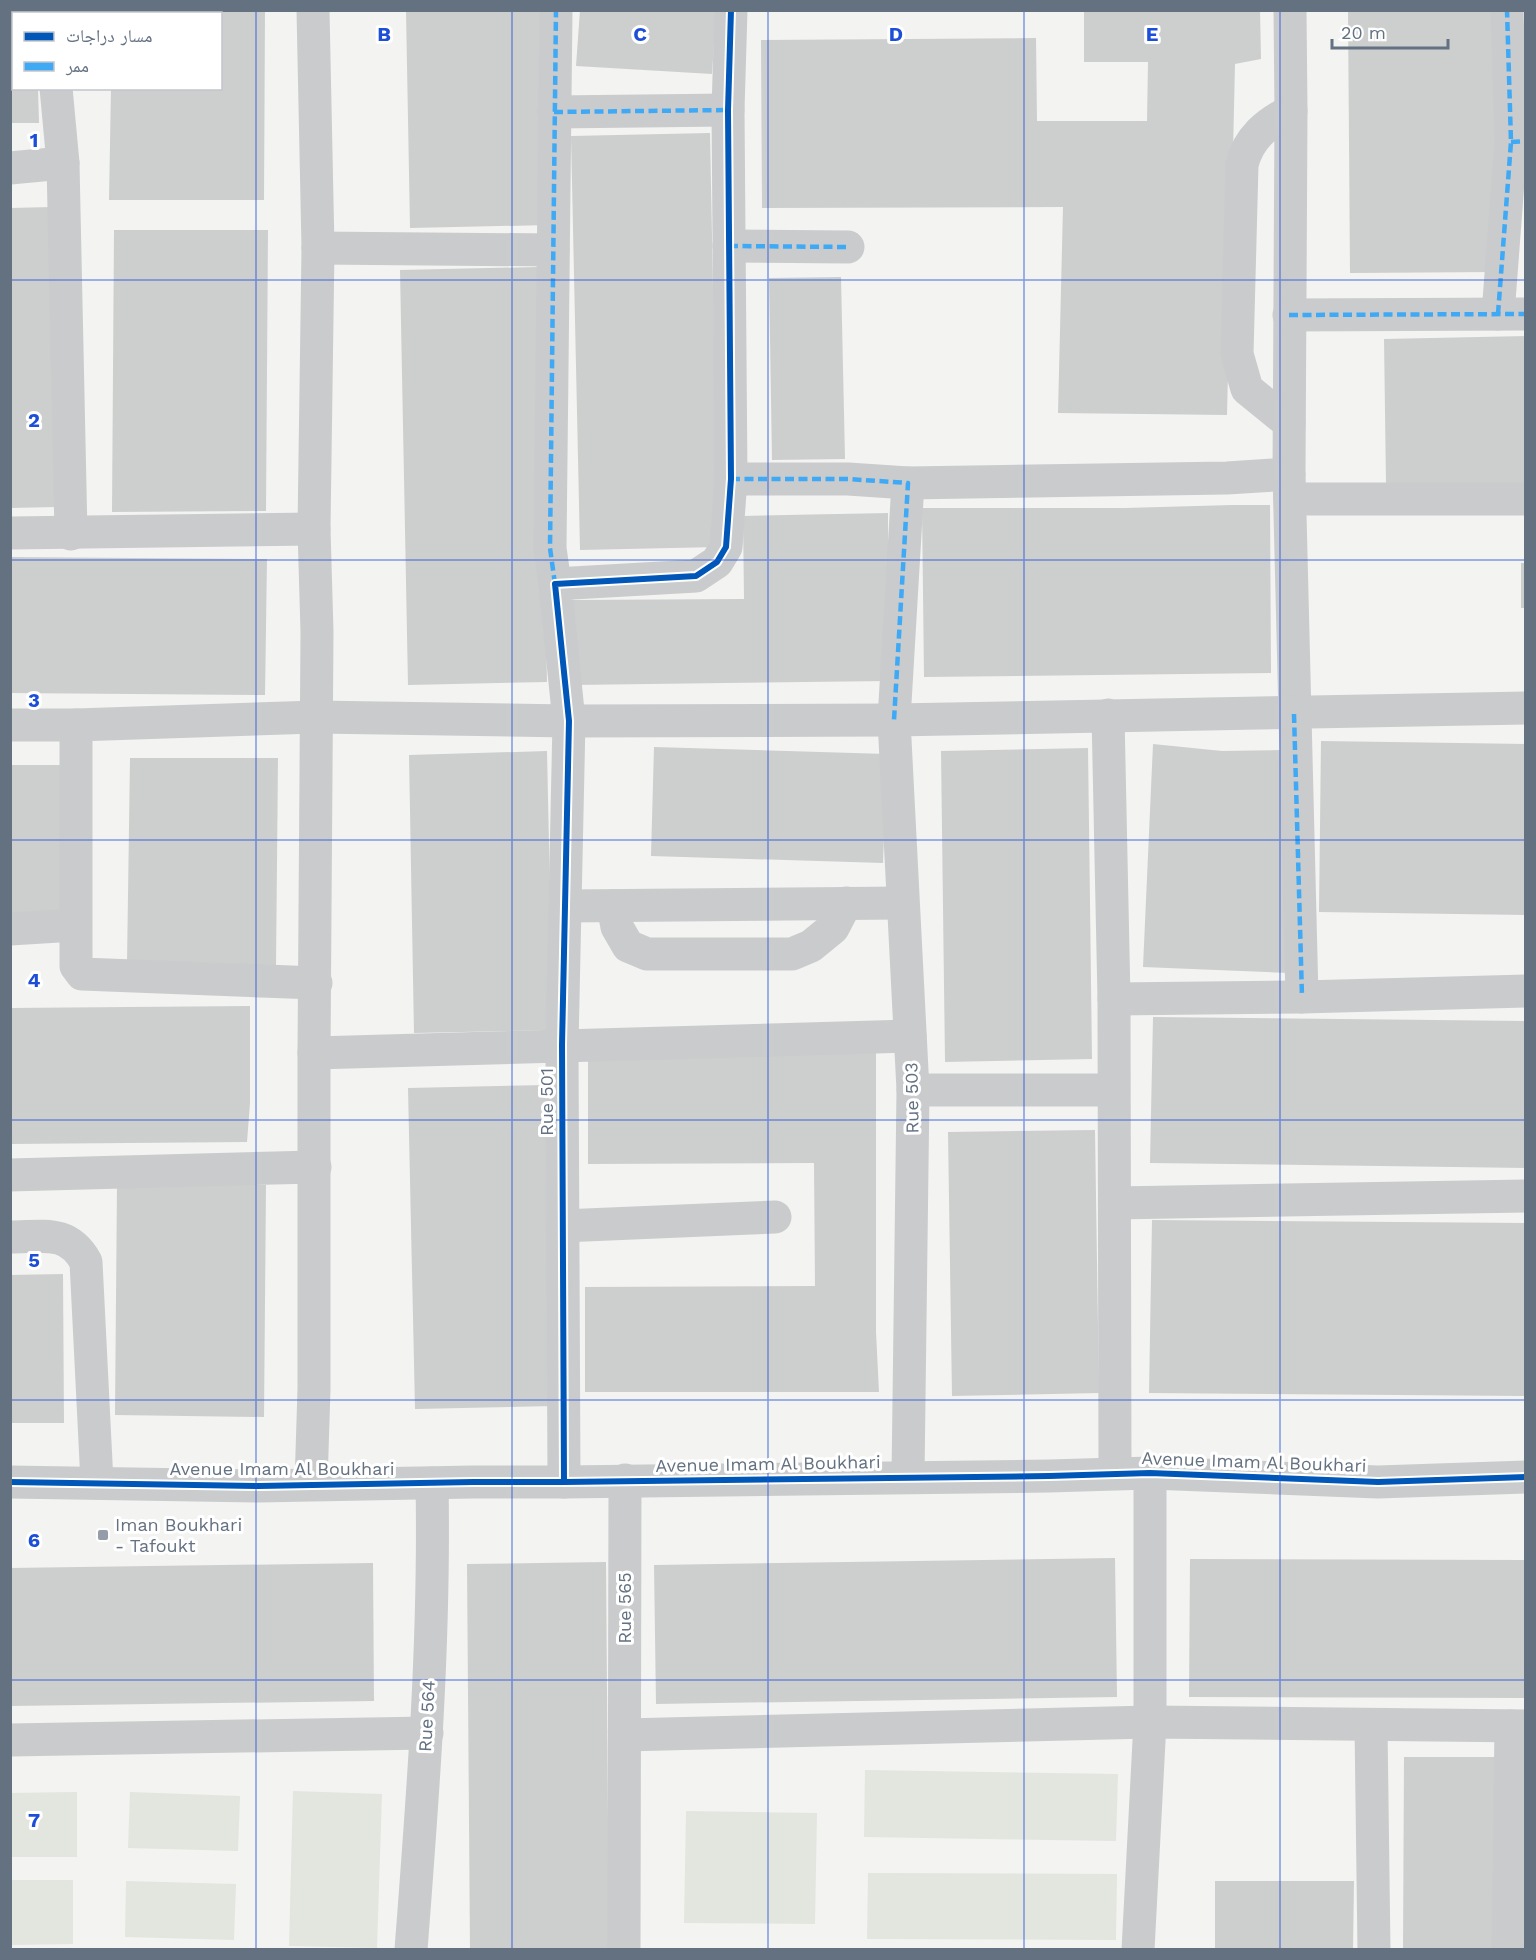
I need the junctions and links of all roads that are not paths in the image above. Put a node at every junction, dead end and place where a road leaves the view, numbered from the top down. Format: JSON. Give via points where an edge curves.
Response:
{"nodes":[{"id":1,"x":313,"y":10,"type":"edge"},
{"id":2,"x":556,"y":10,"type":"edge"},
{"id":3,"x":731,"y":10,"type":"edge"},
{"id":4,"x":1290,"y":10,"type":"edge"},
{"id":5,"x":1507,"y":10,"type":"edge"},
{"id":6,"x":56,"y":90,"type":"edge"},
{"id":7,"x":728,"y":110,"type":"junction"},
{"id":8,"x":1292,"y":111,"type":"junction"},
{"id":9,"x":554,"y":112,"type":"junction"},
{"id":10,"x":1518,"y":142,"type":"edge"},
{"id":11,"x":63,"y":163,"type":"junction"},
{"id":12,"x":10,"y":168,"type":"edge"},
{"id":13,"x":729,"y":246,"type":"junction"},
{"id":14,"x":318,"y":248,"type":"junction"},
{"id":15,"x":848,"y":248,"type":"dead end"},
{"id":16,"x":553,"y":250,"type":"junction"},
{"id":17,"x":1512,"y":314,"type":"edge"},
{"id":18,"x":1289,"y":315,"type":"junction"},
{"id":19,"x":1289,"y":423,"type":"junction"},
{"id":20,"x":731,"y":479,"type":"junction"},
{"id":21,"x":908,"y":483,"type":"junction"},
{"id":22,"x":1289,"y":486,"type":"junction"},
{"id":23,"x":1526,"y":499,"type":"edge"},
{"id":24,"x":314,"y":529,"type":"junction"},
{"id":25,"x":10,"y":533,"type":"edge"},
{"id":26,"x":71,"y":534,"type":"junction"},
{"id":27,"x":555,"y":584,"type":"junction"},
{"id":28,"x":1526,"y":708,"type":"edge"},
{"id":29,"x":1294,"y":714,"type":"junction"},
{"id":30,"x":1108,"y":715,"type":"junction"},
{"id":31,"x":316,"y":717,"type":"junction"},
{"id":32,"x":894,"y":720,"type":"junction"},
{"id":33,"x":569,"y":721,"type":"junction"},
{"id":34,"x":10,"y":725,"type":"edge"},
{"id":35,"x":76,"y":725,"type":"junction"},
{"id":36,"x":846,"y":903,"type":"junction"},
{"id":37,"x":902,"y":903,"type":"junction"},
{"id":38,"x":566,"y":906,"type":"junction"},
{"id":39,"x":613,"y":906,"type":"junction"},
{"id":40,"x":75,"y":925,"type":"junction"},
{"id":41,"x":10,"y":929,"type":"edge"},
{"id":42,"x":316,"y":984,"type":"junction"},
{"id":43,"x":1526,"y":991,"type":"edge"},
{"id":44,"x":1302,"y":998,"type":"junction"},
{"id":45,"x":1114,"y":999,"type":"junction"},
{"id":46,"x":910,"y":1036,"type":"junction"},
{"id":47,"x":562,"y":1045,"type":"junction"},
{"id":48,"x":314,"y":1053,"type":"junction"},
{"id":49,"x":913,"y":1090,"type":"junction"},
{"id":50,"x":1113,"y":1090,"type":"junction"},
{"id":51,"x":315,"y":1167,"type":"junction"},
{"id":52,"x":10,"y":1175,"type":"edge"},
{"id":53,"x":1526,"y":1196,"type":"edge"},
{"id":54,"x":1115,"y":1203,"type":"junction"},
{"id":55,"x":776,"y":1216,"type":"dead end"},
{"id":56,"x":562,"y":1226,"type":"junction"},
{"id":57,"x":10,"y":1237,"type":"edge"},
{"id":58,"x":1114,"y":1473,"type":"junction"},
{"id":59,"x":1150,"y":1473,"type":"junction"},
{"id":60,"x":908,"y":1477,"type":"junction"},
{"id":61,"x":1526,"y":1477,"type":"edge"},
{"id":62,"x":625,"y":1480,"type":"junction"},
{"id":63,"x":10,"y":1482,"type":"edge"},
{"id":64,"x":97,"y":1482,"type":"junction"},
{"id":65,"x":564,"y":1482,"type":"junction"},
{"id":66,"x":432,"y":1483,"type":"junction"},
{"id":67,"x":312,"y":1484,"type":"junction"},
{"id":68,"x":1150,"y":1722,"type":"junction"},
{"id":69,"x":1371,"y":1726,"type":"junction"},
{"id":70,"x":1518,"y":1726,"type":"edge"},
{"id":71,"x":427,"y":1733,"type":"junction"},
{"id":72,"x":625,"y":1735,"type":"junction"},
{"id":73,"x":10,"y":1740,"type":"edge"},
{"id":74,"x":411,"y":1950,"type":"edge"},
{"id":75,"x":624,"y":1950,"type":"edge"},
{"id":76,"x":1138,"y":1950,"type":"edge"},
{"id":77,"x":1374,"y":1950,"type":"edge"},
{"id":78,"x":1508,"y":1950,"type":"edge"}],
"edges":[{"from":1,"to":14,"type":"street"},
{"from":2,"to":9,"type":"street","name":"Rue 501"},
{"from":3,"to":7,"type":"street"},
{"from":4,"to":8,"type":"street"},
{"from":5,"to":10,"type":"street"},
{"from":6,"to":11,"type":"street"},
{"from":7,"to":9,"type":"street"},
{"from":7,"to":13,"type":"street"},
{"from":8,"to":18,"type":"street"},
{"from":8,"to":19,"type":"street","via":[[1271,121],[1252,141],[1242,165],[1237,354],[1247,389]]},
{"from":9,"to":16,"type":"street","name":"Rue 501"},
{"from":10,"to":17,"type":"street"},
{"from":11,"to":12,"type":"street"},
{"from":11,"to":26,"type":"street"},
{"from":13,"to":15,"type":"street"},
{"from":13,"to":20,"type":"street"},
{"from":14,"to":16,"type":"street"},
{"from":14,"to":24,"type":"street"},
{"from":16,"to":27,"type":"street","name":"Rue 501","via":[[550,548]]},
{"from":17,"to":18,"type":"street"},
{"from":18,"to":19,"type":"street"},
{"from":19,"to":22,"type":"street"},
{"from":20,"to":21,"type":"street"},
{"from":20,"to":27,"type":"street","via":[[726,547],[707,570],[687,577]]},
{"from":21,"to":22,"type":"street","via":[[1227,478]]},
{"from":21,"to":32,"type":"street","name":"Rue 503"},
{"from":22,"to":23,"type":"street"},
{"from":22,"to":29,"type":"street"},
{"from":24,"to":26,"type":"street"},
{"from":24,"to":31,"type":"street"},
{"from":25,"to":26,"type":"street"},
{"from":27,"to":33,"type":"street","name":"Rue 501"},
{"from":28,"to":29,"type":"street"},
{"from":29,"to":30,"type":"street"},
{"from":29,"to":44,"type":"street"},
{"from":30,"to":32,"type":"street"},
{"from":30,"to":45,"type":"street"},
{"from":31,"to":33,"type":"street"},
{"from":31,"to":35,"type":"street"},
{"from":31,"to":42,"type":"street"},
{"from":32,"to":33,"type":"street"},
{"from":32,"to":37,"type":"street","name":"Rue 503"},
{"from":33,"to":38,"type":"street","name":"Rue 501"},
{"from":34,"to":35,"type":"street"},
{"from":35,"to":40,"type":"street"},
{"from":36,"to":37,"type":"street"},
{"from":36,"to":39,"type":"street"},
{"from":36,"to":39,"type":"street","via":[[833,928],[811,946],[792,954],[647,954],[628,946],[616,927]]},
{"from":37,"to":46,"type":"street","name":"Rue 503"},
{"from":38,"to":39,"type":"street"},
{"from":38,"to":47,"type":"street","name":"Rue 501"},
{"from":40,"to":41,"type":"street"},
{"from":40,"to":42,"type":"street","via":[[76,966],[82,974]]},
{"from":42,"to":48,"type":"street"},
{"from":43,"to":44,"type":"street"},
{"from":44,"to":45,"type":"street"},
{"from":45,"to":50,"type":"street"},
{"from":46,"to":47,"type":"street"},
{"from":46,"to":49,"type":"street","name":"Rue 503"},
{"from":47,"to":48,"type":"street"},
{"from":47,"to":56,"type":"street","name":"Rue 501"},
{"from":48,"to":51,"type":"street"},
{"from":49,"to":50,"type":"street"},
{"from":49,"to":60,"type":"street","name":"Rue 503"},
{"from":50,"to":54,"type":"street"},
{"from":51,"to":52,"type":"street"},
{"from":51,"to":67,"type":"street"},
{"from":53,"to":54,"type":"street"},
{"from":54,"to":58,"type":"street"},
{"from":55,"to":56,"type":"street"},
{"from":56,"to":65,"type":"street","name":"Rue 501"},
{"from":57,"to":64,"type":"street","via":[[60,1237],[72,1243],[86,1262]]},
{"from":58,"to":59,"type":"street","name":"Avenue Imam Al Boukhari"},
{"from":58,"to":60,"type":"street","name":"Avenue Imam Al Boukhari"},
{"from":59,"to":61,"type":"street","name":"Avenue Imam Al Boukhari","via":[[1378,1482]]},
{"from":59,"to":68,"type":"street"},
{"from":60,"to":62,"type":"street","name":"Avenue Imam Al Boukhari"},
{"from":62,"to":65,"type":"street","name":"Avenue Imam Al Boukhari"},
{"from":62,"to":72,"type":"street","name":"Rue 565"},
{"from":63,"to":64,"type":"street","name":"Avenue Imam Al Boukhari"},
{"from":64,"to":67,"type":"street","name":"Avenue Imam Al Boukhari"},
{"from":65,"to":66,"type":"street","name":"Avenue Imam Al Boukhari"},
{"from":66,"to":67,"type":"street","name":"Avenue Imam Al Boukhari"},
{"from":66,"to":71,"type":"street","name":"Rue 564"},
{"from":68,"to":69,"type":"street"},
{"from":68,"to":72,"type":"street"},
{"from":68,"to":76,"type":"street"},
{"from":69,"to":70,"type":"street"},
{"from":69,"to":77,"type":"street"},
{"from":70,"to":78,"type":"street"},
{"from":71,"to":73,"type":"street"},
{"from":71,"to":74,"type":"street","name":"Rue 564"},
{"from":72,"to":75,"type":"street","name":"Rue 565"}]}
